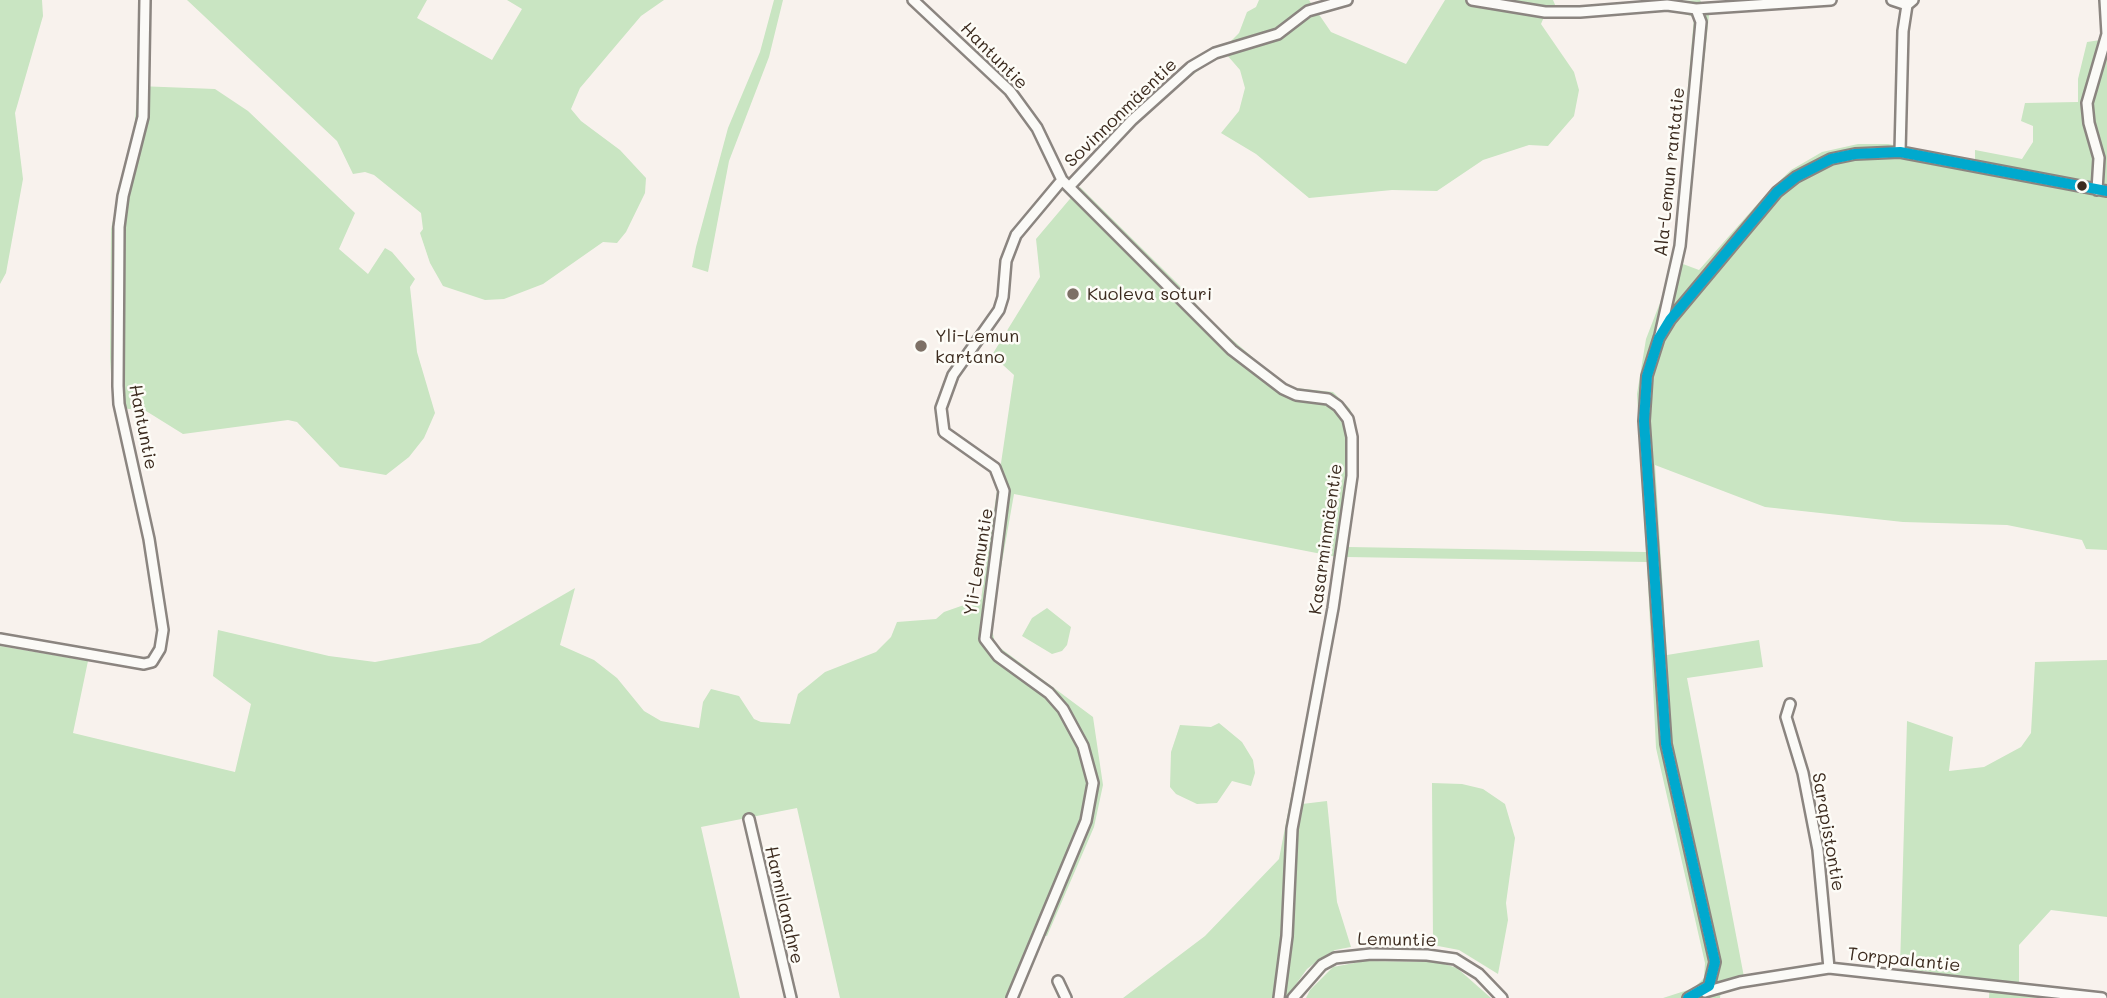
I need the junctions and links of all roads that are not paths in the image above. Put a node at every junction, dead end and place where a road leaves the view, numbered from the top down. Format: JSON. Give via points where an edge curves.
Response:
{"nodes":[{"id":1,"x":145,"y":0,"type":"edge"},
{"id":2,"x":913,"y":0,"type":"edge"},
{"id":3,"x":1347,"y":0,"type":"edge"},
{"id":4,"x":1472,"y":0,"type":"edge"},
{"id":5,"x":1831,"y":0,"type":"edge"},
{"id":6,"x":1892,"y":0,"type":"edge"},
{"id":7,"x":2105,"y":0,"type":"edge"},
{"id":8,"x":1910,"y":2,"type":"edge"},
{"id":9,"x":1696,"y":9,"type":"junction"},
{"id":10,"x":1900,"y":152,"type":"junction"},
{"id":11,"x":1066,"y":183,"type":"junction"},
{"id":12,"x":2102,"y":191,"type":"edge"},
{"id":13,"x":1659,"y":338,"type":"junction"},
{"id":14,"x":0,"y":639,"type":"edge"},
{"id":15,"x":1790,"y":704,"type":"dead end"},
{"id":16,"x":749,"y":819,"type":"dead end"},
{"id":17,"x":1829,"y":968,"type":"junction"},
{"id":18,"x":1058,"y":981,"type":"dead end"},
{"id":19,"x":1703,"y":992,"type":"junction"},
{"id":20,"x":791,"y":998,"type":"edge"},
{"id":21,"x":1012,"y":998,"type":"edge"},
{"id":22,"x":1066,"y":998,"type":"edge"},
{"id":23,"x":1279,"y":998,"type":"edge"},
{"id":24,"x":1293,"y":998,"type":"edge"},
{"id":25,"x":1502,"y":998,"type":"edge"},
{"id":26,"x":1688,"y":998,"type":"edge"},
{"id":27,"x":2102,"y":998,"type":"edge"}],
"edges":[{"from":1,"to":14,"type":"street","name":"Hantuntie","via":[[142,117],[120,219],[118,386],[149,539],[163,629],[160,649],[152,662],[144,664]]},
{"from":2,"to":11,"type":"street","name":"Hantuntie","via":[[1010,91],[1037,128]]},
{"from":3,"to":11,"type":"street","name":"Sovinnonmäentie","via":[[1308,11],[1278,34],[1225,50],[1191,67]]},
{"from":4,"to":9,"type":"street","via":[[1545,12],[1667,5]]},
{"from":5,"to":9,"type":"street"},
{"from":6,"to":8,"type":"street"},
{"from":7,"to":12,"type":"street","via":[[2106,34],[2087,103]]},
{"from":8,"to":10,"type":"street","via":[[1903,31]]},
{"from":9,"to":13,"type":"street","name":"Ala-Lemun rantatie","via":[[1701,22],[1680,246]]},
{"from":10,"to":12,"type":"street"},
{"from":10,"to":13,"type":"street","via":[[1831,159],[1796,177],[1762,209]]},
{"from":11,"to":21,"type":"street","name":"Yli-Lemuntie","via":[[1016,235],[1006,261],[999,310],[953,375],[941,408],[944,432],[995,468],[1004,491],[985,639],[998,656],[1049,693],[1063,709],[1083,746],[1093,783],[1086,821]]},
{"from":11,"to":23,"type":"street","name":"Kasarminmäentie","via":[[1232,350],[1283,389],[1328,399],[1348,419],[1352,476],[1334,608],[1292,829]]},
{"from":13,"to":19,"type":"street","via":[[1647,376],[1644,421],[1666,744],[1714,953],[1713,979]]},
{"from":15,"to":17,"type":"street","name":"Sarapistontie","via":[[1786,717],[1818,850]]},
{"from":16,"to":20,"type":"street","name":"Harmilanahre"},
{"from":17,"to":19,"type":"street","name":"Torppalantie"},
{"from":17,"to":27,"type":"street","name":"Torppalantie"},
{"from":18,"to":22,"type":"street"},
{"from":19,"to":26,"type":"street"},
{"from":24,"to":25,"type":"street","name":"Lemuntie","via":[[1322,965],[1335,958],[1371,954],[1455,959],[1479,974]]}]}
